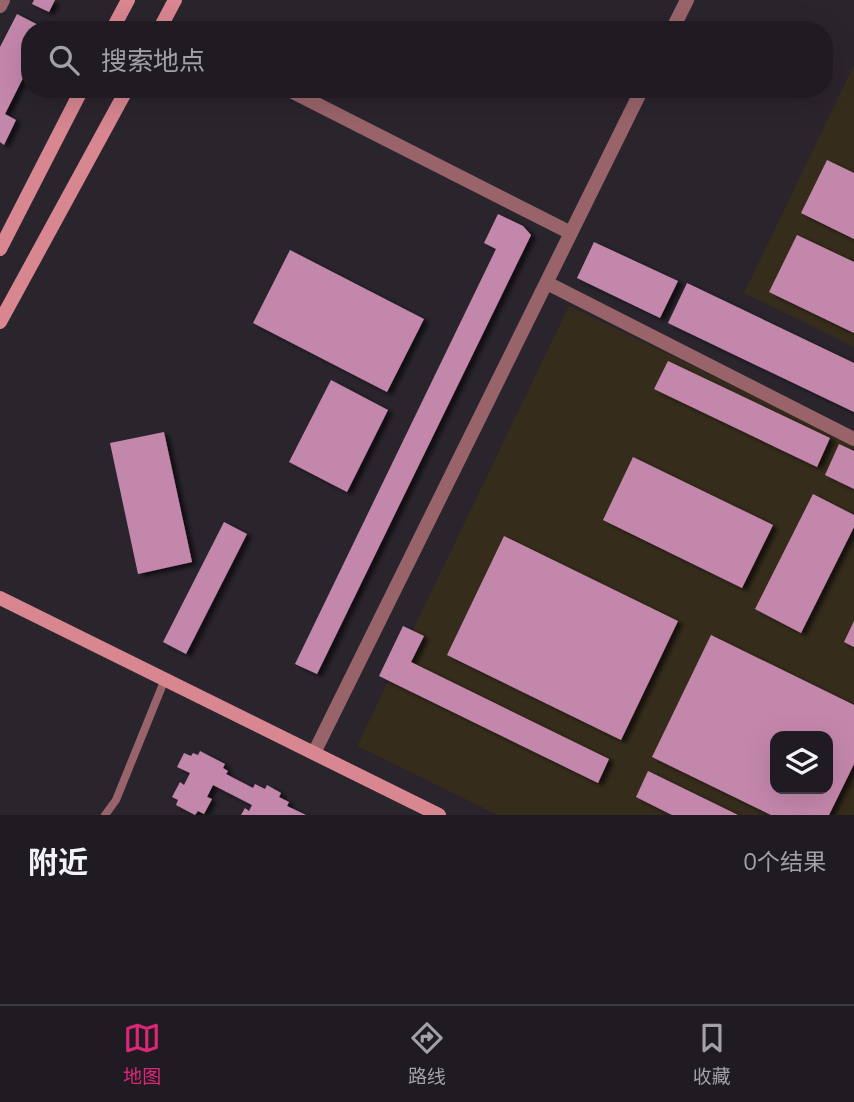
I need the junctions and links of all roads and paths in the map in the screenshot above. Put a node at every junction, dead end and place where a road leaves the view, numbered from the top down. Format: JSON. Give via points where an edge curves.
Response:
{"nodes":[{"id":1,"x":3,"y":0,"type":"edge"},
{"id":2,"x":128,"y":0,"type":"edge"},
{"id":3,"x":175,"y":0,"type":"edge"},
{"id":4,"x":687,"y":0,"type":"edge"},
{"id":5,"x":0,"y":6,"type":"edge"},
{"id":6,"x":118,"y":21,"type":"edge"},
{"id":7,"x":166,"y":21,"type":"edge"},
{"id":8,"x":676,"y":21,"type":"edge"},
{"id":9,"x":77,"y":98,"type":"edge"},
{"id":10,"x":122,"y":98,"type":"edge"},
{"id":11,"x":305,"y":98,"type":"edge"},
{"id":12,"x":638,"y":98,"type":"edge"},
{"id":13,"x":571,"y":233,"type":"junction"},
{"id":14,"x":0,"y":249,"type":"edge"},
{"id":15,"x":547,"y":283,"type":"junction"},
{"id":16,"x":0,"y":322,"type":"edge"},
{"id":17,"x":854,"y":439,"type":"edge"},
{"id":18,"x":0,"y":598,"type":"edge"},
{"id":19,"x":165,"y":679,"type":"junction"},
{"id":20,"x":314,"y":753,"type":"junction"},
{"id":21,"x":105,"y":815,"type":"edge"},
{"id":22,"x":439,"y":815,"type":"edge"}],
"edges":[{"from":1,"to":5,"type":"street"},
{"from":2,"to":6,"type":"main road"},
{"from":3,"to":7,"type":"main road"},
{"from":4,"to":8,"type":"street"},
{"from":9,"to":14,"type":"main road"},
{"from":10,"to":16,"type":"main road"},
{"from":11,"to":13,"type":"street"},
{"from":12,"to":13,"type":"street"},
{"from":13,"to":15,"type":"street"},
{"from":15,"to":17,"type":"street"},
{"from":15,"to":20,"type":"street"},
{"from":18,"to":19,"type":"main road"},
{"from":19,"to":20,"type":"main road"},
{"from":19,"to":21,"type":"lane","via":[[116,800]]},
{"from":20,"to":22,"type":"main road"}]}
